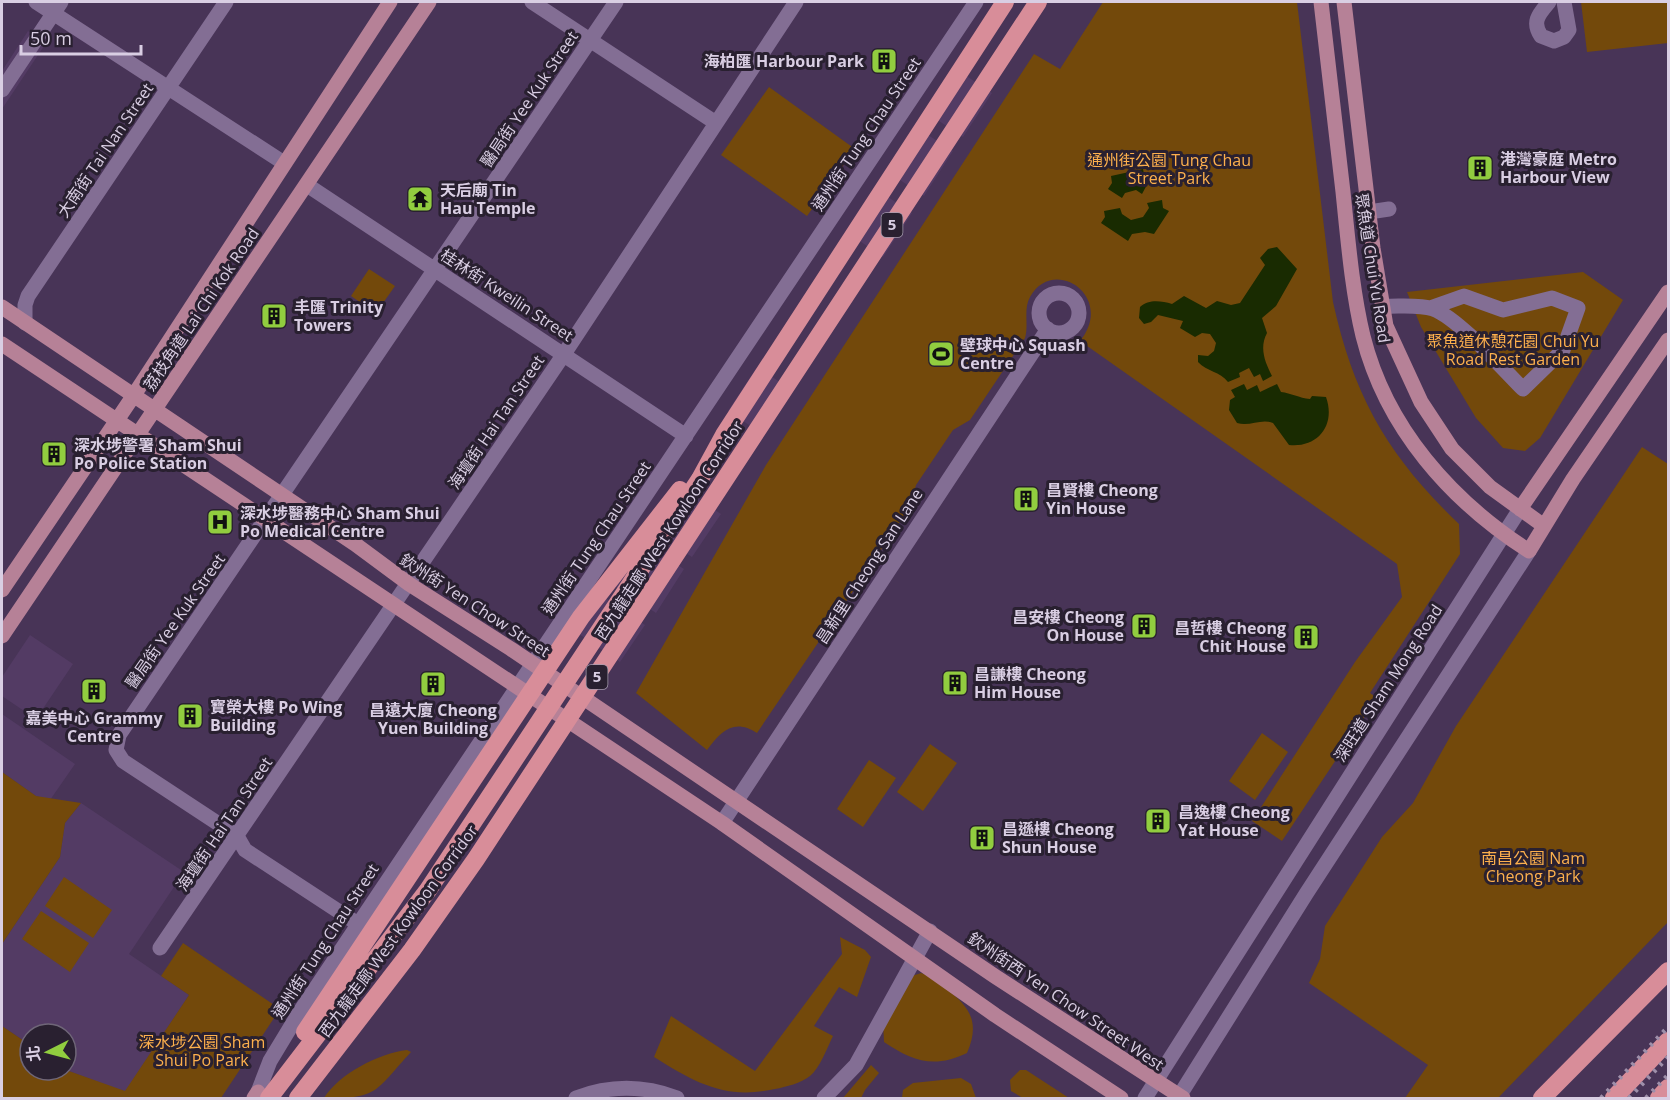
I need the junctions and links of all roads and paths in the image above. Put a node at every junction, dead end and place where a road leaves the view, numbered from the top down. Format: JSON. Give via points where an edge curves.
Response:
{"nodes":[{"id":1,"x":36,"y":2,"type":"edge"},
{"id":2,"x":226,"y":2,"type":"edge"},
{"id":3,"x":390,"y":2,"type":"edge"},
{"id":4,"x":429,"y":2,"type":"edge"},
{"id":5,"x":532,"y":2,"type":"edge"},
{"id":6,"x":616,"y":2,"type":"edge"},
{"id":7,"x":796,"y":2,"type":"edge"},
{"id":8,"x":976,"y":2,"type":"edge"},
{"id":9,"x":1005,"y":2,"type":"edge"},
{"id":10,"x":1038,"y":2,"type":"edge"},
{"id":11,"x":1321,"y":2,"type":"edge"},
{"id":12,"x":1344,"y":2,"type":"edge"},
{"id":13,"x":1549,"y":2,"type":"edge"},
{"id":14,"x":1564,"y":2,"type":"edge"},
{"id":15,"x":57,"y":7,"type":"edge"},
{"id":16,"x":591,"y":39,"type":"junction"},
{"id":17,"x":169,"y":88,"type":"junction"},
{"id":18,"x":2,"y":90,"type":"edge"},
{"id":19,"x":716,"y":123,"type":"junction"},
{"id":20,"x":284,"y":163,"type":"junction"},
{"id":21,"x":307,"y":185,"type":"junction"},
{"id":22,"x":1389,"y":209,"type":"dead end"},
{"id":23,"x":1369,"y":212,"type":"junction"},
{"id":24,"x":435,"y":269,"type":"junction"},
{"id":25,"x":1668,"y":292,"type":"edge"},
{"id":26,"x":1382,"y":306,"type":"junction"},
{"id":27,"x":2,"y":307,"type":"edge"},
{"id":28,"x":1430,"y":308,"type":"junction"},
{"id":29,"x":25,"y":323,"type":"junction"},
{"id":30,"x":1048,"y":329,"type":"dead end"},
{"id":31,"x":1668,"y":340,"type":"edge"},
{"id":32,"x":2,"y":344,"type":"edge"},
{"id":33,"x":564,"y":354,"type":"junction"},
{"id":34,"x":134,"y":395,"type":"junction"},
{"id":35,"x":155,"y":410,"type":"junction"},
{"id":36,"x":116,"y":421,"type":"junction"},
{"id":37,"x":724,"y":435,"type":"junction"},
{"id":38,"x":138,"y":436,"type":"junction"},
{"id":39,"x":686,"y":436,"type":"junction"},
{"id":40,"x":283,"y":496,"type":"junction"},
{"id":41,"x":1520,"y":509,"type":"junction"},
{"id":42,"x":266,"y":520,"type":"junction"},
{"id":43,"x":1544,"y":526,"type":"junction"},
{"id":44,"x":1504,"y":535,"type":"junction"},
{"id":45,"x":1529,"y":551,"type":"junction"},
{"id":46,"x":409,"y":585,"type":"junction"},
{"id":47,"x":2,"y":590,"type":"edge"},
{"id":48,"x":394,"y":606,"type":"junction"},
{"id":49,"x":2,"y":636,"type":"edge"},
{"id":50,"x":532,"y":664,"type":"junction"},
{"id":51,"x":518,"y":687,"type":"junction"},
{"id":52,"x":737,"y":800,"type":"junction"},
{"id":53,"x":722,"y":823,"type":"junction"},
{"id":54,"x":237,"y":836,"type":"junction"},
{"id":55,"x":358,"y":924,"type":"junction"},
{"id":56,"x":930,"y":931,"type":"junction"},
{"id":57,"x":160,"y":948,"type":"dead end"},
{"id":58,"x":915,"y":958,"type":"junction"},
{"id":59,"x":1668,"y":972,"type":"edge"},
{"id":60,"x":1668,"y":1041,"type":"edge"},
{"id":61,"x":1155,"y":1082,"type":"junction"},
{"id":62,"x":1668,"y":1088,"type":"edge"},
{"id":63,"x":260,"y":1096,"type":"edge"},
{"id":64,"x":298,"y":1098,"type":"edge"},
{"id":65,"x":576,"y":1098,"type":"edge"},
{"id":66,"x":677,"y":1098,"type":"edge"},
{"id":67,"x":824,"y":1098,"type":"edge"},
{"id":68,"x":1121,"y":1098,"type":"edge"},
{"id":69,"x":1145,"y":1098,"type":"edge"},
{"id":70,"x":1180,"y":1098,"type":"edge"},
{"id":71,"x":1542,"y":1098,"type":"edge"},
{"id":72,"x":1614,"y":1098,"type":"edge"},
{"id":73,"x":1659,"y":1098,"type":"edge"}],
"edges":[{"from":1,"to":15,"type":"street"},
{"from":2,"to":17,"type":"street","name":"大南街 Tai Nan Street"},
{"from":3,"to":20,"type":"main road","name":"荔枝角道 Lai Chi Kok Road"},
{"from":4,"to":21,"type":"main road","name":"荔枝角道 Lai Chi Kok Road"},
{"from":5,"to":16,"type":"street"},
{"from":6,"to":16,"type":"street","name":"醫局街 Yee Kuk Street"},
{"from":7,"to":19,"type":"street","name":"海壇街 Hai Tan Street"},
{"from":8,"to":39,"type":"street","name":"通州街 Tung Chau Street"},
{"from":9,"to":37,"type":"highway","name":"西九龍走廊 West Kowloon Corridor","number":"5"},
{"from":10,"to":64,"type":"highway","name":"西九龍走廊 West Kowloon Corridor","number":"5","via":[[476,859],[418,942]]},
{"from":11,"to":44,"type":"main road","name":"聚魚道 Chui Yu Road","via":[[1347,231],[1363,336],[1371,360],[1395,415],[1427,464],[1470,509]]},
{"from":12,"to":23,"type":"main road","name":"聚魚道 Chui Yu Road"},
{"from":13,"to":14,"type":"street","via":[[1537,18],[1536,28],[1540,36],[1554,41],[1569,30]]},
{"from":15,"to":17,"type":"street"},
{"from":15,"to":18,"type":"street"},
{"from":16,"to":19,"type":"street"},
{"from":16,"to":24,"type":"street","name":"醫局街 Yee Kuk Street"},
{"from":17,"to":20,"type":"street"},
{"from":17,"to":29,"type":"street","name":"大南街 Tai Nan Street","via":[[28,296]]},
{"from":19,"to":33,"type":"street","name":"海壇街 Hai Tan Street"},
{"from":20,"to":34,"type":"main road","name":"荔枝角道 Lai Chi Kok Road"},
{"from":21,"to":24,"type":"street","name":"桂林街 Kweilin Street"},
{"from":21,"to":35,"type":"main road","name":"荔枝角道 Lai Chi Kok Road"},
{"from":22,"to":23,"type":"street"},
{"from":23,"to":26,"type":"main road","name":"聚魚道 Chui Yu Road"},
{"from":24,"to":33,"type":"street","name":"桂林街 Kweilin Street"},
{"from":24,"to":40,"type":"street","name":"醫局街 Yee Kuk Street"},
{"from":25,"to":41,"type":"main road","name":"深旺道 Sham Mong Road"},
{"from":26,"to":28,"type":"street"},
{"from":26,"to":41,"type":"main road","name":"聚魚道 Chui Yu Road","via":[[1407,376],[1436,427],[1476,474]]},
{"from":27,"to":29,"type":"main road","name":"欽州街 Yen Chow Street"},
{"from":28,"to":28,"type":"street","via":[[1472,339],[1523,390],[1563,350],[1578,308],[1552,298],[1503,310],[1464,296]]},
{"from":29,"to":34,"type":"main road","name":"欽州街 Yen Chow Street"},
{"from":30,"to":52,"type":"street","name":"昌新里 Cheong San Lane"},
{"from":31,"to":43,"type":"main road"},
{"from":32,"to":36,"type":"main road"},
{"from":33,"to":39,"type":"street","name":"桂林街 Kweilin Street"},
{"from":33,"to":46,"type":"street","name":"海壇街 Hai Tan Street"},
{"from":34,"to":35,"type":"main road","name":"欽州街 Yen Chow Street"},
{"from":34,"to":36,"type":"main road","name":"荔枝角道 Lai Chi Kok Road"},
{"from":35,"to":38,"type":"main road","name":"荔枝角道 Lai Chi Kok Road"},
{"from":35,"to":40,"type":"main road","name":"欽州街 Yen Chow Street"},
{"from":36,"to":38,"type":"main road"},
{"from":36,"to":47,"type":"main road","name":"荔枝角道 Lai Chi Kok Road"},
{"from":37,"to":63,"type":"highway","via":[[581,617]]},
{"from":37,"to":63,"type":"highway","name":"西九龍走廊 West Kowloon Corridor","number":"5","via":[[694,488],[452,856],[366,973]]},
{"from":38,"to":42,"type":"main road"},
{"from":38,"to":49,"type":"main road","name":"荔枝角道 Lai Chi Kok Road"},
{"from":39,"to":50,"type":"street","name":"通州街 Tung Chau Street"},
{"from":40,"to":42,"type":"street","name":"醫局街 Yee Kuk Street"},
{"from":40,"to":46,"type":"main road","name":"欽州街 Yen Chow Street"},
{"from":41,"to":43,"type":"main road","name":"聚魚道 Chui Yu Road"},
{"from":41,"to":44,"type":"street","name":"深旺道 Sham Mong Road"},
{"from":42,"to":48,"type":"main road"},
{"from":42,"to":54,"type":"street","name":"醫局街 Yee Kuk Street","via":[[118,735],[116,750],[119,756]]},
{"from":43,"to":45,"type":"main road"},
{"from":44,"to":45,"type":"main road","name":"聚魚道 Chui Yu Road"},
{"from":44,"to":61,"type":"street","name":"深旺道 Sham Mong Road"},
{"from":45,"to":70,"type":"street","via":[[1312,884]]},
{"from":46,"to":48,"type":"street","name":"海壇街 Hai Tan Street"},
{"from":46,"to":50,"type":"main road","name":"欽州街 Yen Chow Street"},
{"from":48,"to":51,"type":"main road"},
{"from":48,"to":54,"type":"street","name":"海壇街 Hai Tan Street"},
{"from":50,"to":51,"type":"street","name":"通州街 Tung Chau Street"},
{"from":50,"to":52,"type":"main road","name":"欽州街 Yen Chow Street"},
{"from":51,"to":53,"type":"main road"},
{"from":51,"to":55,"type":"street","name":"通州街 Tung Chau Street"},
{"from":52,"to":53,"type":"street","name":"昌新里 Cheong San Lane"},
{"from":52,"to":56,"type":"main road","name":"欽州街 Yen Chow Street"},
{"from":53,"to":58,"type":"main road"},
{"from":54,"to":55,"type":"street","via":[[245,850]]},
{"from":54,"to":57,"type":"street","name":"海壇街 Hai Tan Street","via":[[190,919]]},
{"from":55,"to":63,"type":"street","name":"通州街 Tung Chau Street","via":[[284,1036]]},
{"from":56,"to":58,"type":"street"},
{"from":56,"to":61,"type":"main road","name":"欽州街西 Yen Chow Street West"},
{"from":58,"to":67,"type":"street","via":[[855,1065]]},
{"from":58,"to":68,"type":"main road"},
{"from":59,"to":71,"type":"highway"},
{"from":60,"to":72,"type":"highway"},
{"from":61,"to":69,"type":"street","name":"深旺道 Sham Mong Road"},
{"from":61,"to":70,"type":"main road","name":"欽州街西 Yen Chow Street West"},
{"from":62,"to":73,"type":"highway"},
{"from":65,"to":66,"type":"street","via":[[619,1088],[650,1090]]}]}
